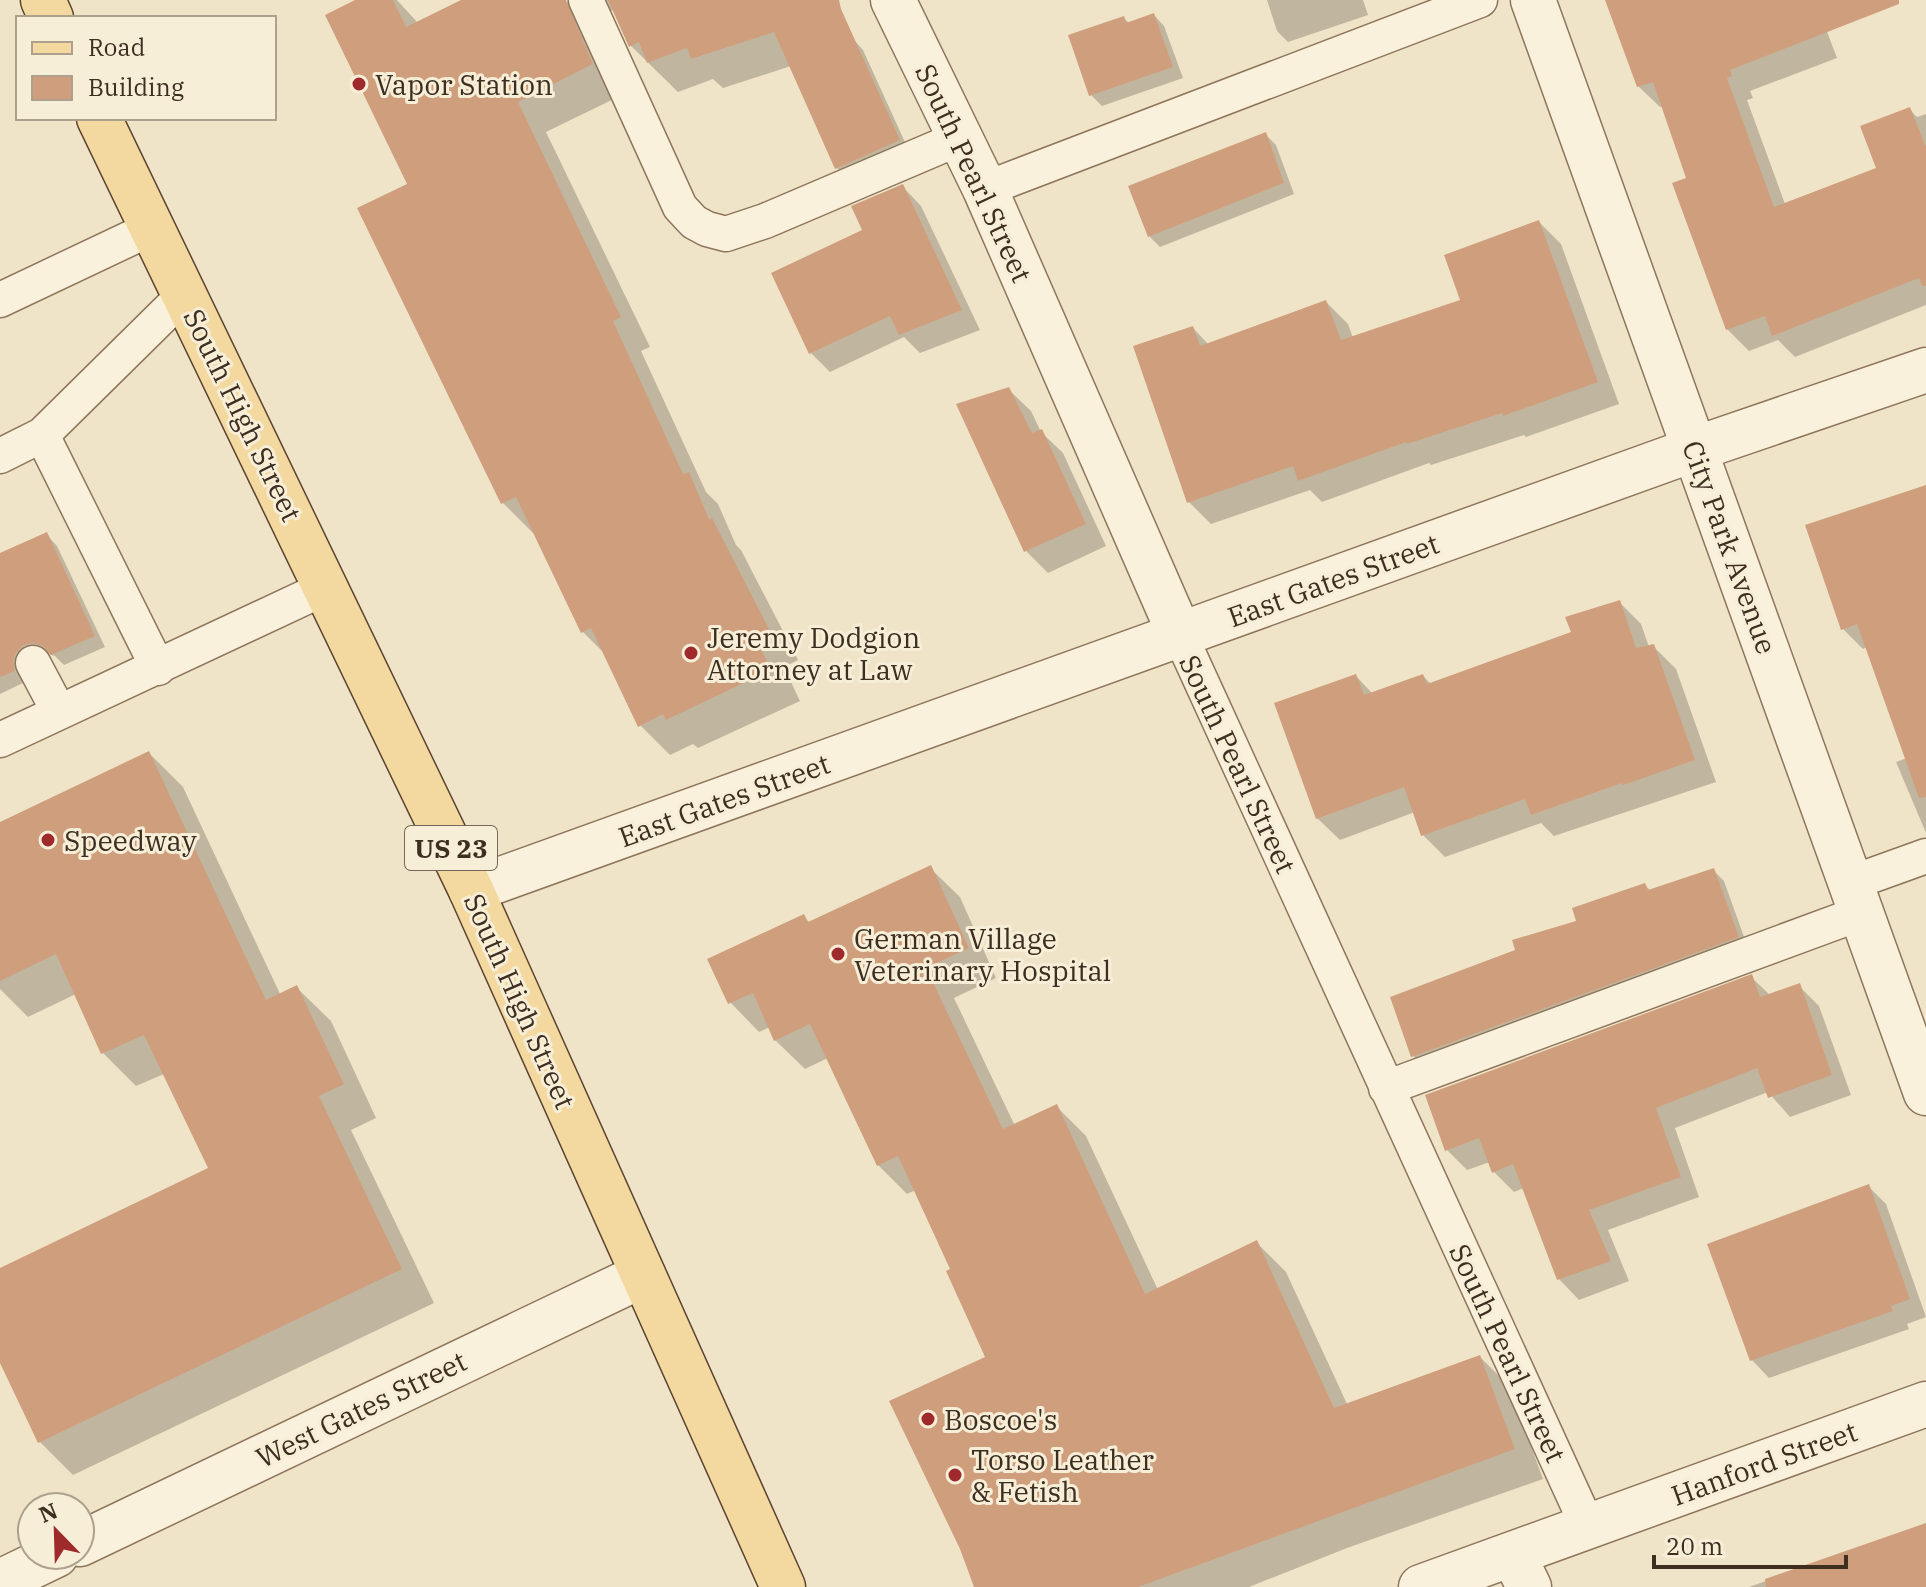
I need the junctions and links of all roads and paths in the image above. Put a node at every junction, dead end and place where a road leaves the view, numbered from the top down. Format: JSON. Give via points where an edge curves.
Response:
{"nodes":[{"id":1,"x":586,"y":0,"type":"edge"},
{"id":2,"x":893,"y":0,"type":"edge"},
{"id":3,"x":1480,"y":0,"type":"edge"},
{"id":4,"x":1533,"y":0,"type":"edge"},
{"id":5,"x":100,"y":120,"type":"edge"},
{"id":6,"x":960,"y":138,"type":"junction"},
{"id":7,"x":985,"y":189,"type":"junction"},
{"id":8,"x":152,"y":228,"type":"junction"},
{"id":9,"x":185,"y":294,"type":"junction"},
{"id":10,"x":0,"y":300,"type":"edge"},
{"id":11,"x":1926,"y":370,"type":"edge"},
{"id":12,"x":42,"y":435,"type":"junction"},
{"id":13,"x":1695,"y":449,"type":"junction"},
{"id":14,"x":0,"y":456,"type":"edge"},
{"id":15,"x":325,"y":588,"type":"junction"},
{"id":16,"x":1180,"y":635,"type":"junction"},
{"id":17,"x":33,"y":663,"type":"dead end"},
{"id":18,"x":158,"y":668,"type":"junction"},
{"id":19,"x":59,"y":712,"type":"junction"},
{"id":20,"x":0,"y":740,"type":"edge"},
{"id":21,"x":1926,"y":856,"type":"edge"},
{"id":22,"x":471,"y":890,"type":"junction"},
{"id":23,"x":1856,"y":898,"type":"junction"},
{"id":24,"x":1386,"y":1088,"type":"junction"},
{"id":25,"x":1926,"y":1093,"type":"edge"},
{"id":26,"x":643,"y":1275,"type":"junction"},
{"id":27,"x":1926,"y":1404,"type":"edge"},
{"id":28,"x":1588,"y":1527,"type":"junction"},
{"id":29,"x":96,"y":1536,"type":"edge"},
{"id":30,"x":1521,"y":1570,"type":"edge"},
{"id":31,"x":783,"y":1587,"type":"edge"},
{"id":32,"x":1421,"y":1587,"type":"edge"}],
"edges":[{"from":1,"to":6,"type":"lane","via":[[680,207],[707,229],[726,234],[765,221]]},
{"from":2,"to":6,"type":"street","name":"South Pearl Street"},
{"from":3,"to":7,"type":"lane"},
{"from":4,"to":13,"type":"street","name":"City Park Avenue"},
{"from":5,"to":8,"type":"main road","name":"South High Street","number":"US 23"},
{"from":6,"to":7,"type":"street","name":"South Pearl Street"},
{"from":7,"to":16,"type":"street","name":"South Pearl Street"},
{"from":8,"to":9,"type":"main road","name":"South High Street","number":"US 23"},
{"from":8,"to":10,"type":"lane"},
{"from":9,"to":12,"type":"lane"},
{"from":9,"to":15,"type":"main road","name":"South High Street","number":"US 23"},
{"from":11,"to":13,"type":"street","name":"East Gates Street"},
{"from":12,"to":14,"type":"lane"},
{"from":12,"to":18,"type":"lane"},
{"from":13,"to":16,"type":"street","name":"East Gates Street"},
{"from":13,"to":23,"type":"street","name":"City Park Avenue"},
{"from":15,"to":18,"type":"lane"},
{"from":15,"to":22,"type":"main road","name":"South High Street","number":"US 23"},
{"from":16,"to":22,"type":"street","name":"East Gates Street"},
{"from":16,"to":24,"type":"lane","name":"South Pearl Street"},
{"from":17,"to":19,"type":"lane"},
{"from":18,"to":19,"type":"lane"},
{"from":19,"to":20,"type":"lane"},
{"from":21,"to":23,"type":"lane"},
{"from":22,"to":26,"type":"main road","name":"South High Street","number":"US 23"},
{"from":23,"to":24,"type":"lane"},
{"from":23,"to":25,"type":"street","name":"City Park Avenue"},
{"from":24,"to":28,"type":"lane","name":"South Pearl Street"},
{"from":26,"to":29,"type":"street","name":"West Gates Street"},
{"from":26,"to":31,"type":"main road","name":"South High Street","number":"US 23"},
{"from":27,"to":28,"type":"street","name":"Hanford Street"},
{"from":28,"to":30,"type":"street","name":"Hanford Street"},
{"from":30,"to":32,"type":"street","name":"Hanford Street"}]}
